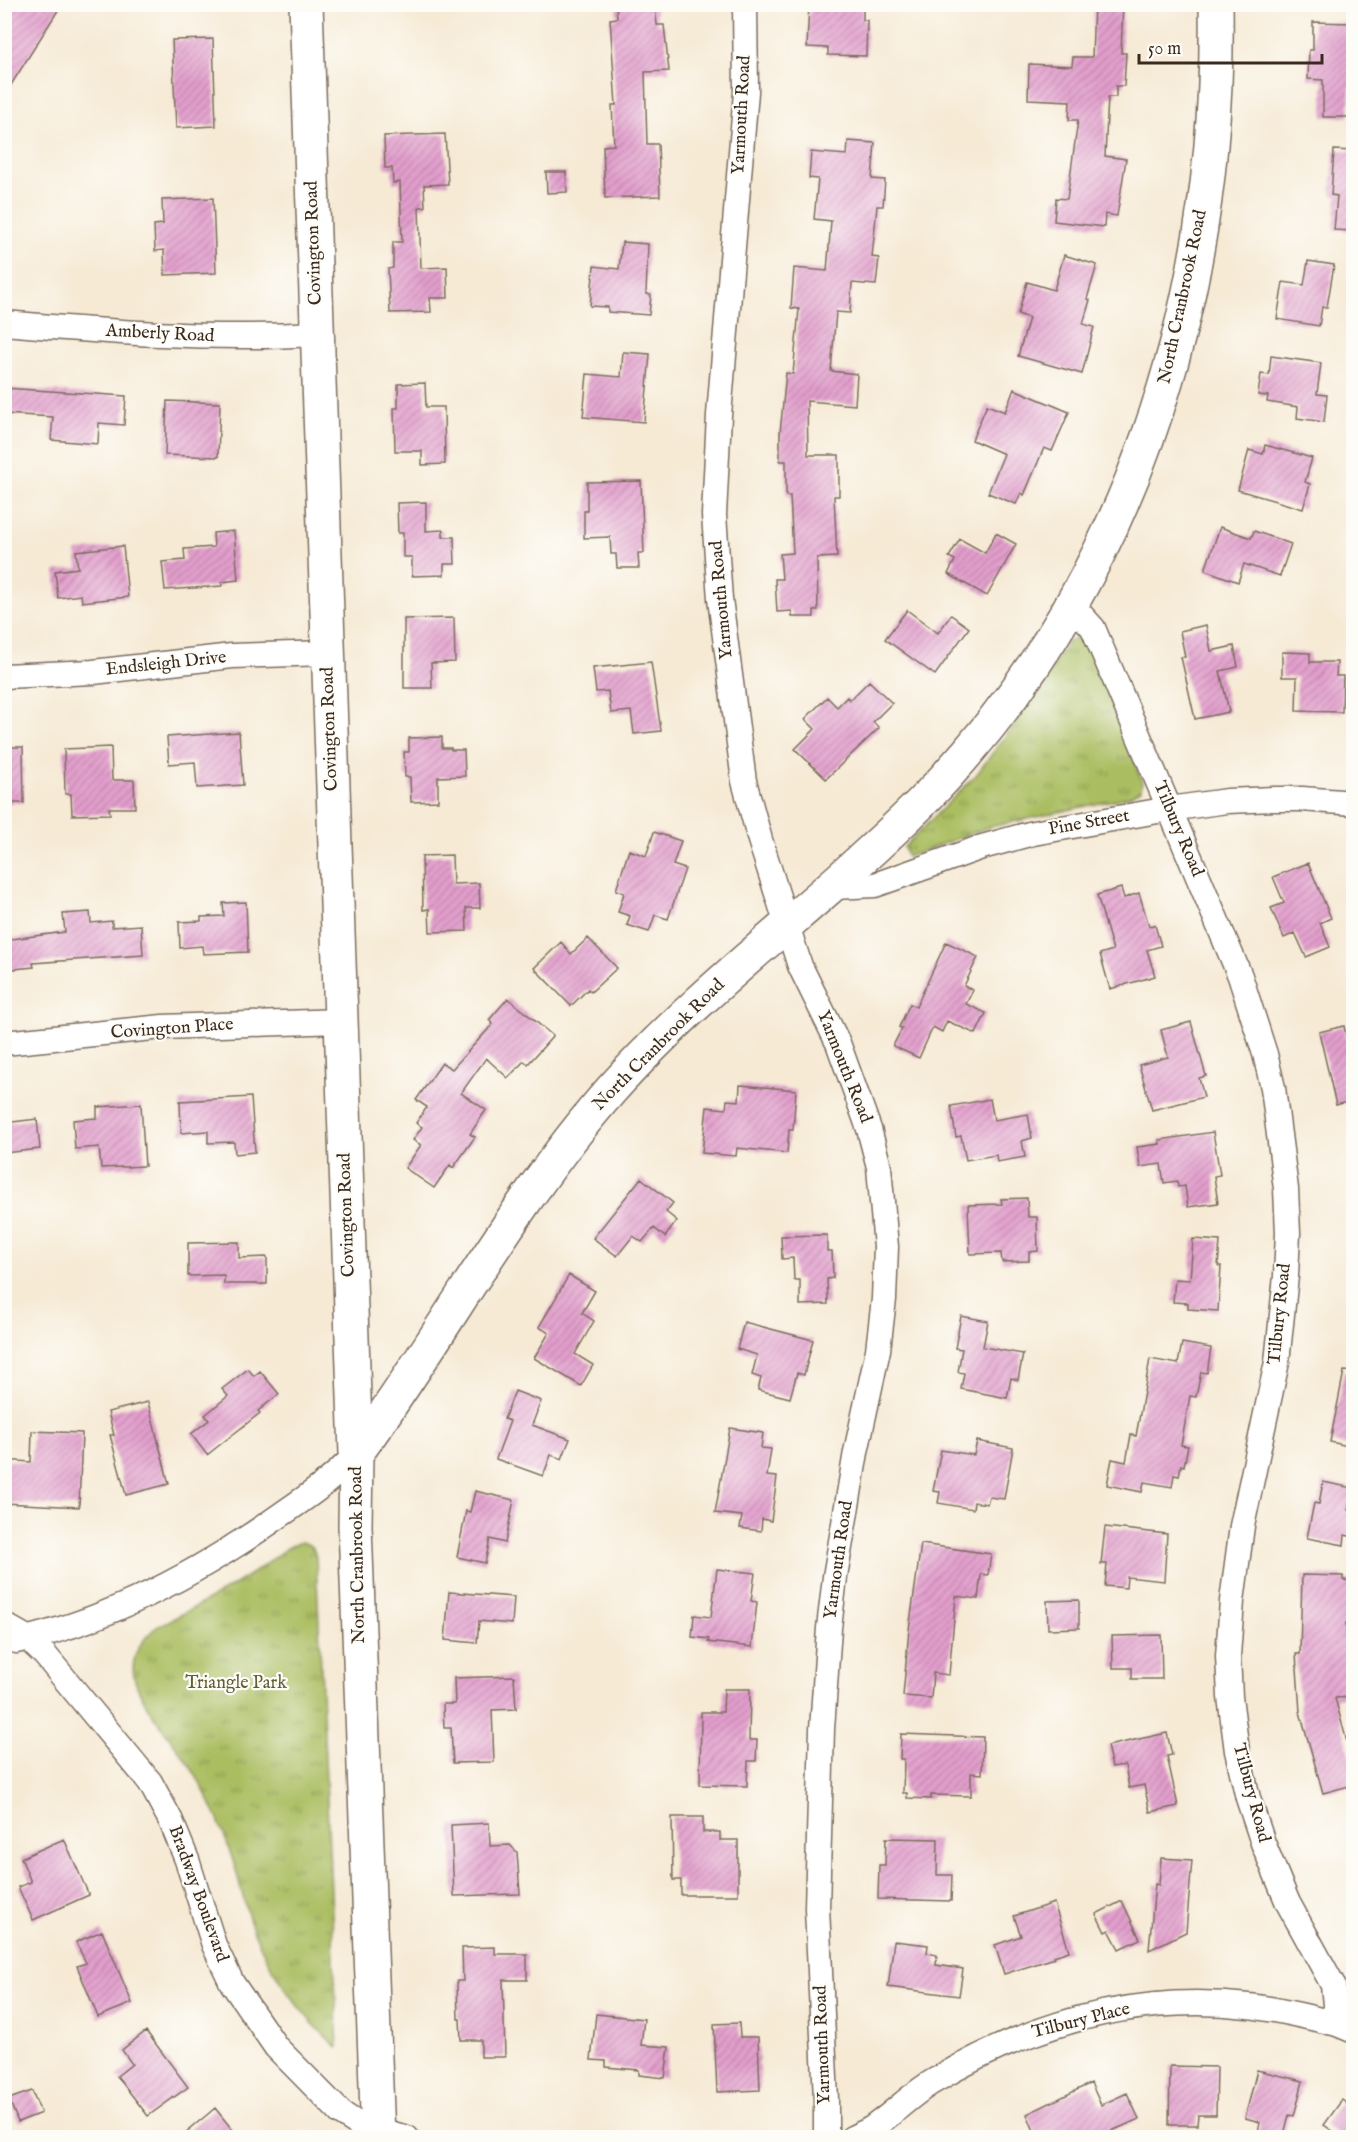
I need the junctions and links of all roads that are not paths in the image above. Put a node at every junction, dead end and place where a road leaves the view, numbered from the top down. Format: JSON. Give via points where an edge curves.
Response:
{"nodes":[{"id":1,"x":306,"y":4,"type":"edge"},
{"id":2,"x":745,"y":4,"type":"edge"},
{"id":3,"x":1216,"y":4,"type":"edge"},
{"id":4,"x":4,"y":322,"type":"edge"},
{"id":5,"x":316,"y":334,"type":"junction"},
{"id":6,"x":1072,"y":605,"type":"junction"},
{"id":7,"x":327,"y":653,"type":"junction"},
{"id":8,"x":4,"y":676,"type":"edge"},
{"id":9,"x":1353,"y":802,"type":"edge"},
{"id":10,"x":1169,"y":809,"type":"junction"},
{"id":11,"x":833,"y":887,"type":"junction"},
{"id":12,"x":787,"y":926,"type":"junction"},
{"id":13,"x":340,"y":1021,"type":"junction"},
{"id":14,"x":4,"y":1043,"type":"edge"},
{"id":15,"x":356,"y":1454,"type":"junction"},
{"id":16,"x":4,"y":1625,"type":"edge"},
{"id":17,"x":16,"y":1641,"type":"edge"},
{"id":18,"x":1345,"y":2027,"type":"edge"},
{"id":19,"x":387,"y":2135,"type":"edge"},
{"id":20,"x":825,"y":2138,"type":"edge"},
{"id":21,"x":852,"y":2138,"type":"edge"}],
"edges":[{"from":1,"to":5,"type":"street","name":"Covington Road"},
{"from":2,"to":12,"type":"street","name":"Yarmouth Road","via":[[746,92],[714,515],[720,599],[744,781]]},
{"from":3,"to":6,"type":"street","name":"North Cranbrook Road","via":[[1208,172],[1180,331],[1138,465]]},
{"from":4,"to":5,"type":"street","name":"Amberly Road","via":[[157,336]]},
{"from":5,"to":7,"type":"street","name":"Covington Road"},
{"from":6,"to":10,"type":"street","name":"Tilbury Road","via":[[1093,628]]},
{"from":6,"to":11,"type":"street","name":"North Cranbrook Road","via":[[1025,678],[958,762]]},
{"from":7,"to":8,"type":"street","name":"Endsleigh Drive","via":[[232,656],[93,672]]},
{"from":7,"to":13,"type":"street","name":"Covington Road"},
{"from":9,"to":10,"type":"street","name":"Pine Street","via":[[1274,799]]},
{"from":10,"to":11,"type":"street","name":"Pine Street","via":[[1033,833],[875,885]]},
{"from":10,"to":18,"type":"street","name":"Tilbury Road","via":[[1252,1010],[1273,1088],[1286,1190],[1288,1233],[1277,1362],[1242,1526],[1232,1601],[1228,1656],[1237,1751],[1263,1843],[1288,1903],[1333,1985]]},
{"from":11,"to":12,"type":"street","name":"North Cranbrook Road"},
{"from":12,"to":15,"type":"street","name":"North Cranbrook Road","via":[[683,1016],[568,1141],[492,1246],[401,1393]]},
{"from":12,"to":20,"type":"street","name":"Yarmouth Road","via":[[800,966],[858,1092],[879,1167],[886,1247],[878,1350],[835,1577],[823,1707],[817,1908]]},
{"from":13,"to":14,"type":"street","name":"Covington Place","via":[[163,1028]]},
{"from":13,"to":15,"type":"street","name":"Covington Road"},
{"from":15,"to":17,"type":"street","via":[[337,1475],[239,1544],[112,1611]]},
{"from":15,"to":19,"type":"street","name":"North Cranbrook Road","via":[[356,1526]]},
{"from":16,"to":17,"type":"street","name":"Bradway Boulevard"},
{"from":17,"to":19,"type":"street","name":"Bradway Boulevard","via":[[45,1655],[150,1782],[175,1830],[214,1945],[232,1983],[276,2047],[341,2114]]},
{"from":18,"to":21,"type":"street","name":"Tilbury Place","via":[[1246,2006],[1190,2003],[1136,2006],[1096,2014],[1022,2036],[963,2065],[932,2082],[875,2127]]}]}
